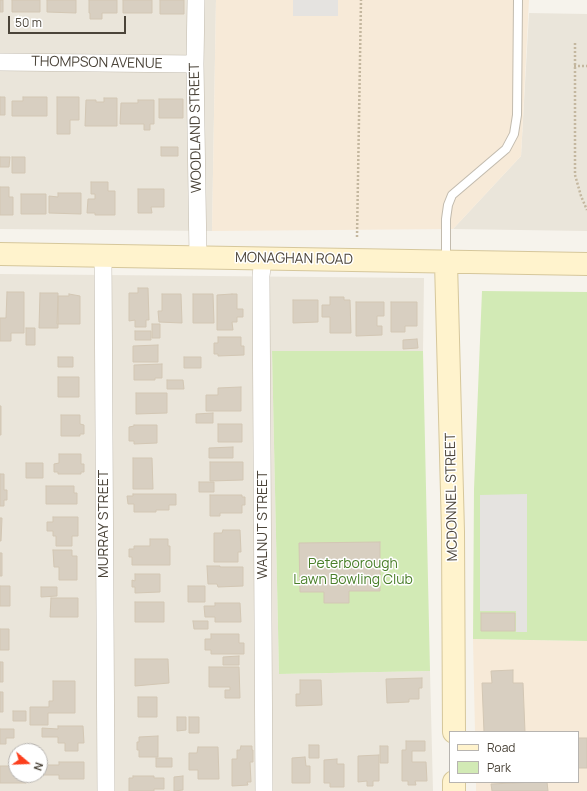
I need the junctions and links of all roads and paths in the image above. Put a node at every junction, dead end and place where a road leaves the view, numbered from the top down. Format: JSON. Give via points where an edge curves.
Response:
{"nodes":[{"id":1,"x":196,"y":0,"type":"edge"},
{"id":2,"x":361,"y":0,"type":"edge"},
{"id":3,"x":518,"y":0,"type":"edge"},
{"id":4,"x":575,"y":43,"type":"dead end"},
{"id":5,"x":0,"y":62,"type":"edge"},
{"id":6,"x":195,"y":64,"type":"junction"},
{"id":7,"x":574,"y":66,"type":"junction"},
{"id":8,"x":587,"y":66,"type":"edge"},
{"id":9,"x":587,"y":210,"type":"edge"},
{"id":10,"x":357,"y":237,"type":"dead end"},
{"id":11,"x":0,"y":254,"type":"edge"},
{"id":12,"x":103,"y":257,"type":"junction"},
{"id":13,"x":198,"y":257,"type":"junction"},
{"id":14,"x":263,"y":259,"type":"junction"},
{"id":15,"x":446,"y":262,"type":"junction"},
{"id":16,"x":587,"y":264,"type":"edge"},
{"id":17,"x":454,"y":731,"type":"edge"},
{"id":18,"x":106,"y":791,"type":"edge"},
{"id":19,"x":264,"y":791,"type":"edge"}],
"edges":[{"from":1,"to":6,"type":"street","name":"WOODLAND STREET"},
{"from":2,"to":10,"type":"path"},
{"from":3,"to":15,"type":"lane","via":[[517,115],[514,134],[506,148],[452,195],[446,219]]},
{"from":4,"to":7,"type":"path"},
{"from":5,"to":6,"type":"street","name":"THOMPSON AVENUE"},
{"from":6,"to":13,"type":"street","name":"WOODLAND STREET"},
{"from":7,"to":8,"type":"path"},
{"from":7,"to":9,"type":"path","via":[[575,175]]},
{"from":11,"to":12,"type":"main road","name":"MONAGHAN ROAD"},
{"from":12,"to":13,"type":"main road","name":"MONAGHAN ROAD"},
{"from":12,"to":18,"type":"street","name":"MURRAY STREET"},
{"from":13,"to":14,"type":"main road","name":"MONAGHAN ROAD"},
{"from":14,"to":15,"type":"main road","name":"MONAGHAN ROAD"},
{"from":14,"to":19,"type":"street","name":"WALNUT STREET","via":[[261,276]]},
{"from":15,"to":16,"type":"main road","name":"MONAGHAN ROAD"},
{"from":15,"to":17,"type":"main road","name":"MCDONNEL STREET","via":[[453,526]]}]}
